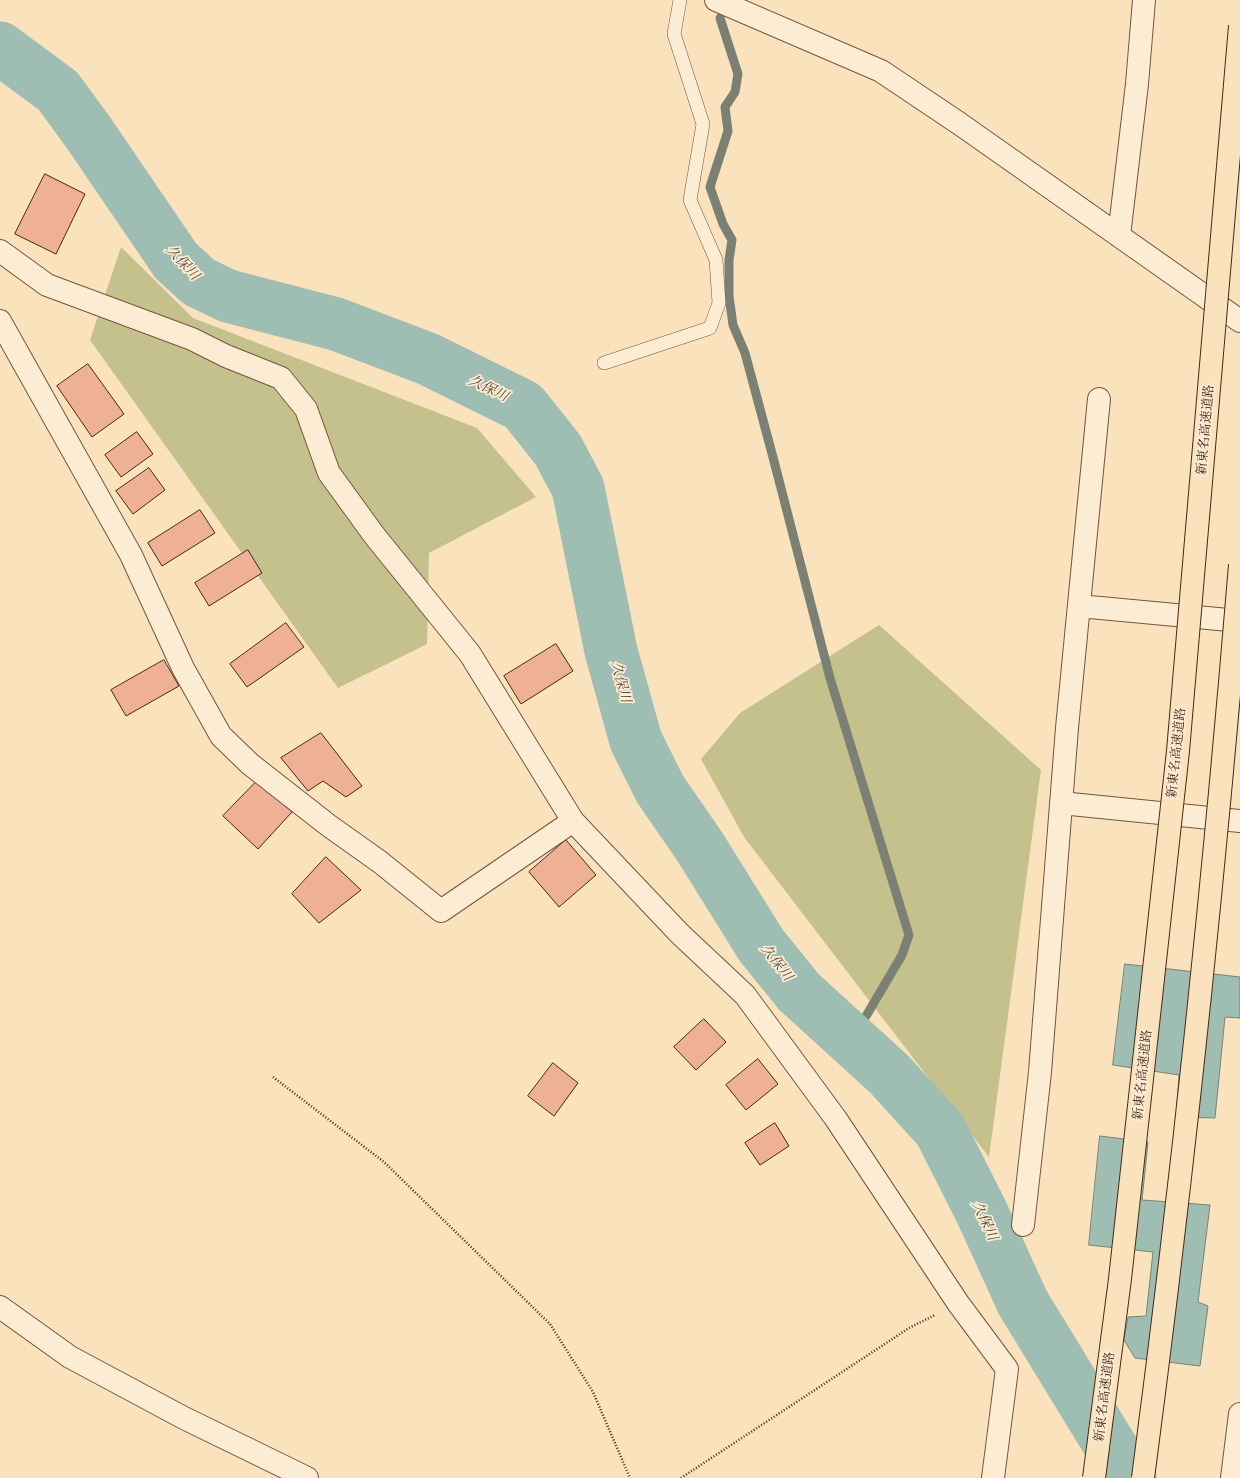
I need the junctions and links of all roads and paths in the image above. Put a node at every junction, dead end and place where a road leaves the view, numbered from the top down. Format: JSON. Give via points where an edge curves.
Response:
{"nodes":[{"id":1,"x":680,"y":0,"type":"edge"},
{"id":2,"x":716,"y":0,"type":"edge"},
{"id":3,"x":1144,"y":0,"type":"edge"},
{"id":4,"x":1240,"y":26,"type":"edge"},
{"id":5,"x":1119,"y":236,"type":"junction"},
{"id":6,"x":0,"y":251,"type":"edge"},
{"id":7,"x":0,"y":321,"type":"edge"},
{"id":8,"x":1240,"y":321,"type":"edge"},
{"id":9,"x":604,"y":363,"type":"dead end"},
{"id":10,"x":1099,"y":400,"type":"dead end"},
{"id":11,"x":1240,"y":565,"type":"edge"},
{"id":12,"x":1079,"y":606,"type":"junction"},
{"id":13,"x":1240,"y":621,"type":"edge"},
{"id":14,"x":1061,"y":803,"type":"junction"},
{"id":15,"x":573,"y":821,"type":"junction"},
{"id":16,"x":1240,"y":821,"type":"edge"},
{"id":17,"x":273,"y":1077,"type":"dead end"},
{"id":18,"x":1023,"y":1225,"type":"dead end"},
{"id":19,"x":958,"y":1303,"type":"junction"},
{"id":20,"x":0,"y":1307,"type":"edge"},
{"id":21,"x":1240,"y":1415,"type":"edge"},
{"id":22,"x":307,"y":1478,"type":"edge"},
{"id":23,"x":630,"y":1478,"type":"edge"},
{"id":24,"x":681,"y":1478,"type":"edge"},
{"id":25,"x":993,"y":1478,"type":"edge"},
{"id":26,"x":1094,"y":1478,"type":"edge"},
{"id":27,"x":1143,"y":1478,"type":"edge"},
{"id":28,"x":1232,"y":1478,"type":"edge"}],
"edges":[{"from":1,"to":9,"type":"lane","via":[[674,34],[703,124],[690,200],[716,260],[719,303],[710,328]]},
{"from":2,"to":5,"type":"street","via":[[881,71]]},
{"from":3,"to":5,"type":"street"},
{"from":4,"to":26,"type":"highway","name":"新東名高速道路","bridge":true,"via":[[1178,751],[1120,1279]]},
{"from":5,"to":8,"type":"street"},
{"from":6,"to":15,"type":"street","via":[[47,285],[192,339],[281,378],[306,409],[329,473],[374,535],[470,654]]},
{"from":7,"to":15,"type":"street","via":[[131,556],[183,668],[222,736],[250,764],[441,911]]},
{"from":10,"to":12,"type":"street"},
{"from":11,"to":27,"type":"highway","bridge":true,"via":[[1224,752],[1169,1282]]},
{"from":12,"to":13,"type":"street"},
{"from":12,"to":14,"type":"street"},
{"from":14,"to":16,"type":"street"},
{"from":14,"to":18,"type":"street","via":[[1040,1064]]},
{"from":15,"to":19,"type":"street","via":[[680,934],[745,995],[836,1119]]},
{"from":17,"to":23,"type":"path","via":[[384,1162],[550,1324],[593,1392]]},
{"from":19,"to":24,"type":"path","via":[[909,1328]]},
{"from":19,"to":25,"type":"street","via":[[1008,1370]]},
{"from":20,"to":22,"type":"street","via":[[70,1357],[184,1418]]},
{"from":21,"to":28,"type":"street"}]}
